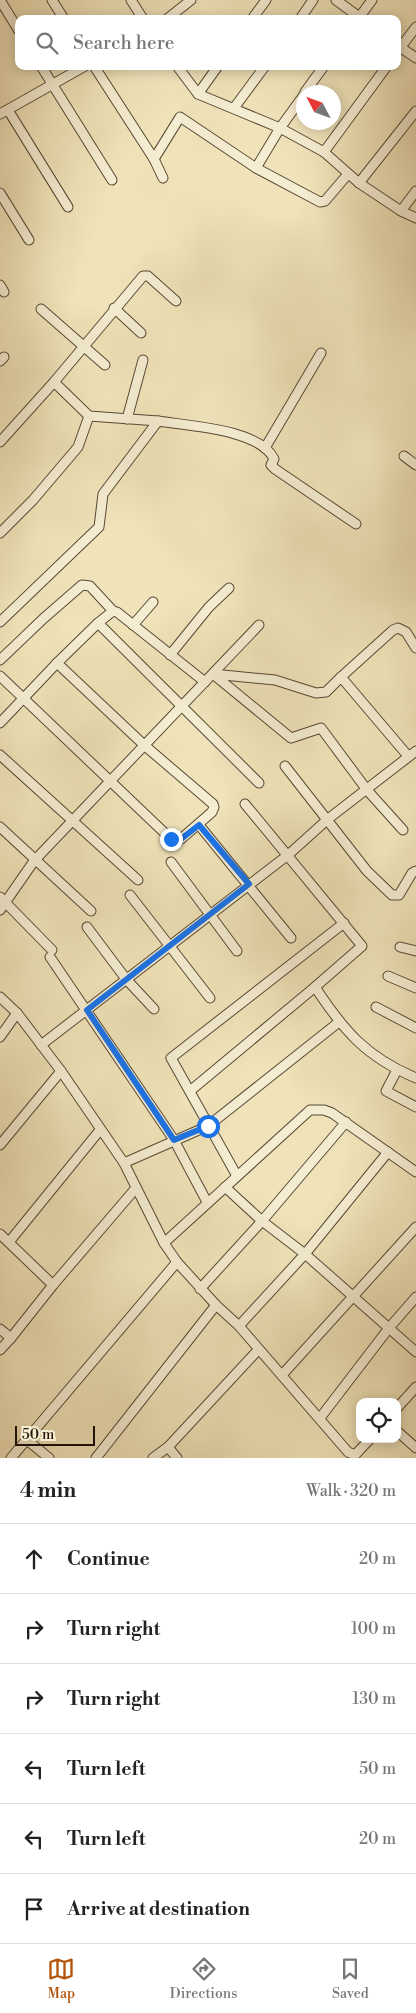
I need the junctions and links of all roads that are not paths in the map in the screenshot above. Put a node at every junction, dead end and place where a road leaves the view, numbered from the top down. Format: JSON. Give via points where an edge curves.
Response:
{"nodes":[{"id":1,"x":0,"y":0,"type":"edge"},
{"id":2,"x":52,"y":0,"type":"edge"},
{"id":3,"x":131,"y":0,"type":"edge"},
{"id":4,"x":192,"y":0,"type":"edge"},
{"id":5,"x":266,"y":0,"type":"edge"},
{"id":6,"x":314,"y":0,"type":"edge"},
{"id":7,"x":336,"y":0,"type":"edge"},
{"id":8,"x":372,"y":0,"type":"edge"},
{"id":9,"x":61,"y":15,"type":"edge"},
{"id":10,"x":140,"y":15,"type":"edge"},
{"id":11,"x":172,"y":15,"type":"edge"},
{"id":12,"x":255,"y":15,"type":"edge"},
{"id":13,"x":303,"y":15,"type":"edge"},
{"id":14,"x":356,"y":15,"type":"edge"},
{"id":15,"x":362,"y":15,"type":"edge"},
{"id":16,"x":15,"y":24,"type":"edge"},
{"id":17,"x":416,"y":27,"type":"edge"},
{"id":18,"x":401,"y":44,"type":"edge"},
{"id":19,"x":401,"y":50,"type":"edge"},
{"id":20,"x":416,"y":58,"type":"edge"},
{"id":21,"x":43,"y":70,"type":"edge"},
{"id":22,"x":78,"y":70,"type":"edge"},
{"id":23,"x":97,"y":70,"type":"edge"},
{"id":24,"x":180,"y":70,"type":"edge"},
{"id":25,"x":215,"y":70,"type":"edge"},
{"id":26,"x":262,"y":70,"type":"edge"},
{"id":27,"x":321,"y":70,"type":"edge"},
{"id":28,"x":384,"y":70,"type":"edge"},
{"id":29,"x":52,"y":85,"type":"junction"},
{"id":30,"x":310,"y":85,"type":"edge"},
{"id":31,"x":198,"y":94,"type":"junction"},
{"id":32,"x":296,"y":105,"type":"edge"},
{"id":33,"x":234,"y":108,"type":"junction"},
{"id":34,"x":416,"y":111,"type":"edge"},
{"id":35,"x":4,"y":112,"type":"edge"},
{"id":36,"x":280,"y":128,"type":"junction"},
{"id":37,"x":324,"y":152,"type":"junction"},
{"id":38,"x":154,"y":159,"type":"junction"},
{"id":39,"x":256,"y":168,"type":"junction"},
{"id":40,"x":348,"y":174,"type":"junction"},
{"id":41,"x":163,"y":178,"type":"dead end"},
{"id":42,"x":112,"y":180,"type":"dead end"},
{"id":43,"x":360,"y":183,"type":"junction"},
{"id":44,"x":416,"y":191,"type":"edge"},
{"id":45,"x":0,"y":192,"type":"edge"},
{"id":46,"x":68,"y":207,"type":"dead end"},
{"id":47,"x":401,"y":212,"type":"junction"},
{"id":48,"x":416,"y":218,"type":"edge"},
{"id":49,"x":29,"y":240,"type":"dead end"},
{"id":50,"x":176,"y":301,"type":"dead end"},
{"id":51,"x":114,"y":308,"type":"junction"},
{"id":52,"x":41,"y":310,"type":"dead end"},
{"id":53,"x":141,"y":333,"type":"dead end"},
{"id":54,"x":83,"y":346,"type":"junction"},
{"id":55,"x":321,"y":353,"type":"dead end"},
{"id":56,"x":143,"y":360,"type":"dead end"},
{"id":57,"x":105,"y":365,"type":"dead end"},
{"id":58,"x":54,"y":382,"type":"junction"},
{"id":59,"x":89,"y":416,"type":"junction"},
{"id":60,"x":127,"y":419,"type":"junction"},
{"id":61,"x":158,"y":421,"type":"junction"},
{"id":62,"x":0,"y":442,"type":"edge"},
{"id":63,"x":265,"y":448,"type":"junction"},
{"id":64,"x":404,"y":456,"type":"dead end"},
{"id":65,"x":416,"y":465,"type":"edge"},
{"id":66,"x":356,"y":524,"type":"dead end"},
{"id":67,"x":0,"y":533,"type":"edge"},
{"id":68,"x":229,"y":588,"type":"dead end"},
{"id":69,"x":153,"y":602,"type":"dead end"},
{"id":70,"x":113,"y":611,"type":"junction"},
{"id":71,"x":0,"y":622,"type":"edge"},
{"id":72,"x":98,"y":623,"type":"junction"},
{"id":73,"x":133,"y":625,"type":"junction"},
{"id":74,"x":259,"y":625,"type":"dead end"},
{"id":75,"x":416,"y":648,"type":"edge"},
{"id":76,"x":170,"y":655,"type":"junction"},
{"id":77,"x":0,"y":660,"type":"edge"},
{"id":78,"x":57,"y":663,"type":"junction"},
{"id":79,"x":213,"y":674,"type":"junction"},
{"id":80,"x":0,"y":676,"type":"edge"},
{"id":81,"x":341,"y":677,"type":"junction"},
{"id":82,"x":205,"y":682,"type":"junction"},
{"id":83,"x":22,"y":699,"type":"junction"},
{"id":84,"x":182,"y":706,"type":"junction"},
{"id":85,"x":0,"y":723,"type":"edge"},
{"id":86,"x":144,"y":745,"type":"junction"},
{"id":87,"x":412,"y":754,"type":"edge"},
{"id":88,"x":0,"y":755,"type":"edge"},
{"id":89,"x":285,"y":766,"type":"dead end"},
{"id":90,"x":110,"y":782,"type":"junction"},
{"id":91,"x":259,"y":782,"type":"dead end"},
{"id":92,"x":367,"y":790,"type":"junction"},
{"id":93,"x":245,"y":804,"type":"dead end"},
{"id":94,"x":328,"y":819,"type":"junction"},
{"id":95,"x":71,"y":822,"type":"junction"},
{"id":96,"x":199,"y":825,"type":"junction"},
{"id":97,"x":0,"y":827,"type":"edge"},
{"id":98,"x":403,"y":830,"type":"dead end"},
{"id":99,"x":288,"y":854,"type":"junction"},
{"id":100,"x":34,"y":861,"type":"junction"},
{"id":101,"x":171,"y":862,"type":"dead end"},
{"id":102,"x":416,"y":872,"type":"edge"},
{"id":103,"x":138,"y":880,"type":"dead end"},
{"id":104,"x":249,"y":884,"type":"junction"},
{"id":105,"x":130,"y":895,"type":"dead end"},
{"id":106,"x":3,"y":900,"type":"edge"},
{"id":107,"x":0,"y":910,"type":"edge"},
{"id":108,"x":91,"y":911,"type":"dead end"},
{"id":109,"x":210,"y":915,"type":"junction"},
{"id":110,"x":344,"y":923,"type":"junction"},
{"id":111,"x":86,"y":926,"type":"dead end"},
{"id":112,"x":291,"y":938,"type":"dead end"},
{"id":113,"x":169,"y":946,"type":"junction"},
{"id":114,"x":400,"y":947,"type":"dead end"},
{"id":115,"x":237,"y":951,"type":"dead end"},
{"id":116,"x":416,"y":951,"type":"edge"},
{"id":117,"x":388,"y":976,"type":"dead end"},
{"id":118,"x":126,"y":979,"type":"junction"},
{"id":119,"x":315,"y":987,"type":"junction"},
{"id":120,"x":416,"y":988,"type":"edge"},
{"id":121,"x":0,"y":997,"type":"edge"},
{"id":122,"x":210,"y":998,"type":"dead end"},
{"id":123,"x":376,"y":1007,"type":"dead end"},
{"id":124,"x":154,"y":1009,"type":"dead end"},
{"id":125,"x":87,"y":1010,"type":"junction"},
{"id":126,"x":16,"y":1013,"type":"junction"},
{"id":127,"x":339,"y":1022,"type":"junction"},
{"id":128,"x":416,"y":1028,"type":"edge"},
{"id":129,"x":0,"y":1037,"type":"edge"},
{"id":130,"x":41,"y":1045,"type":"junction"},
{"id":131,"x":397,"y":1070,"type":"junction"},
{"id":132,"x":61,"y":1071,"type":"junction"},
{"id":133,"x":416,"y":1078,"type":"edge"},
{"id":134,"x":190,"y":1091,"type":"junction"},
{"id":135,"x":416,"y":1107,"type":"edge"},
{"id":136,"x":346,"y":1122,"type":"junction"},
{"id":137,"x":208,"y":1126,"type":"junction"},
{"id":138,"x":100,"y":1130,"type":"junction"},
{"id":139,"x":174,"y":1140,"type":"junction"},
{"id":140,"x":0,"y":1145,"type":"edge"},
{"id":141,"x":388,"y":1152,"type":"junction"},
{"id":142,"x":124,"y":1163,"type":"junction"},
{"id":143,"x":416,"y":1172,"type":"edge"},
{"id":144,"x":237,"y":1176,"type":"junction"},
{"id":145,"x":225,"y":1187,"type":"junction"},
{"id":146,"x":136,"y":1188,"type":"junction"},
{"id":147,"x":207,"y":1202,"type":"junction"},
{"id":148,"x":262,"y":1222,"type":"junction"},
{"id":149,"x":416,"y":1227,"type":"edge"},
{"id":150,"x":0,"y":1234,"type":"edge"},
{"id":151,"x":9,"y":1242,"type":"junction"},
{"id":152,"x":164,"y":1243,"type":"junction"},
{"id":153,"x":305,"y":1254,"type":"junction"},
{"id":154,"x":177,"y":1262,"type":"junction"},
{"id":155,"x":53,"y":1285,"type":"junction"},
{"id":156,"x":200,"y":1289,"type":"junction"},
{"id":157,"x":353,"y":1296,"type":"junction"},
{"id":158,"x":416,"y":1297,"type":"edge"},
{"id":159,"x":216,"y":1305,"type":"junction"},
{"id":160,"x":238,"y":1326,"type":"junction"},
{"id":161,"x":389,"y":1328,"type":"junction"},
{"id":162,"x":0,"y":1329,"type":"edge"},
{"id":163,"x":11,"y":1338,"type":"junction"},
{"id":164,"x":0,"y":1350,"type":"edge"},
{"id":165,"x":258,"y":1350,"type":"junction"},
{"id":166,"x":416,"y":1352,"type":"edge"},
{"id":167,"x":282,"y":1375,"type":"junction"},
{"id":168,"x":416,"y":1386,"type":"edge"},
{"id":169,"x":401,"y":1403,"type":"edge"},
{"id":170,"x":320,"y":1418,"type":"junction"},
{"id":171,"x":401,"y":1435,"type":"edge"},
{"id":172,"x":27,"y":1440,"type":"junction"},
{"id":173,"x":367,"y":1443,"type":"edge"},
{"id":174,"x":168,"y":1447,"type":"junction"},
{"id":175,"x":416,"y":1448,"type":"edge"},
{"id":176,"x":353,"y":1456,"type":"edge"},
{"id":177,"x":11,"y":1458,"type":"edge"},
{"id":178,"x":48,"y":1458,"type":"edge"},
{"id":179,"x":96,"y":1458,"type":"edge"},
{"id":180,"x":153,"y":1458,"type":"edge"},
{"id":181,"x":177,"y":1458,"type":"edge"}],
"edges":[{"from":1,"to":16,"type":"street"},
{"from":2,"to":9,"type":"street"},
{"from":3,"to":10,"type":"street"},
{"from":4,"to":11,"type":"street"},
{"from":5,"to":12,"type":"street"},
{"from":6,"to":13,"type":"street"},
{"from":7,"to":14,"type":"street"},
{"from":8,"to":15,"type":"street"},
{"from":17,"to":18,"type":"street"},
{"from":19,"to":20,"type":"street"},
{"from":21,"to":29,"type":"street"},
{"from":22,"to":29,"type":"street"},
{"from":23,"to":38,"type":"street"},
{"from":24,"to":31,"type":"street"},
{"from":25,"to":31,"type":"street"},
{"from":26,"to":33,"type":"street"},
{"from":27,"to":30,"type":"street"},
{"from":28,"to":37,"type":"street"},
{"from":29,"to":35,"type":"street"},
{"from":29,"to":42,"type":"street"},
{"from":31,"to":33,"type":"street"},
{"from":32,"to":36,"type":"street"},
{"from":33,"to":36,"type":"street"},
{"from":34,"to":43,"type":"street"},
{"from":35,"to":46,"type":"street"},
{"from":36,"to":37,"type":"street"},
{"from":36,"to":39,"type":"street"},
{"from":37,"to":40,"type":"street"},
{"from":38,"to":39,"type":"street","via":[[180,117]]},
{"from":38,"to":41,"type":"street"},
{"from":39,"to":40,"type":"street","via":[[320,202],[325,201]]},
{"from":40,"to":43,"type":"street"},
{"from":43,"to":47,"type":"street"},
{"from":44,"to":47,"type":"street"},
{"from":45,"to":49,"type":"street"},
{"from":47,"to":48,"type":"street"},
{"from":50,"to":51,"type":"street","via":[[148,276],[143,276]]},
{"from":51,"to":53,"type":"street"},
{"from":51,"to":54,"type":"street"},
{"from":52,"to":54,"type":"street"},
{"from":54,"to":57,"type":"street"},
{"from":54,"to":58,"type":"street"},
{"from":55,"to":63,"type":"street"},
{"from":56,"to":60,"type":"street"},
{"from":58,"to":59,"type":"street"},
{"from":58,"to":62,"type":"street"},
{"from":59,"to":60,"type":"street"},
{"from":59,"to":67,"type":"street","via":[[78,447]]},
{"from":60,"to":61,"type":"street"},
{"from":61,"to":63,"type":"street","via":[[237,434]]},
{"from":61,"to":71,"type":"street","via":[[103,494],[99,527]]},
{"from":63,"to":66,"type":"street","via":[[274,459],[272,465],[275,470]]},
{"from":64,"to":65,"type":"street"},
{"from":68,"to":76,"type":"street"},
{"from":69,"to":73,"type":"street"},
{"from":70,"to":72,"type":"street"},
{"from":70,"to":73,"type":"street"},
{"from":70,"to":77,"type":"street","via":[[90,586],[82,586]]},
{"from":72,"to":78,"type":"street"},
{"from":72,"to":84,"type":"street"},
{"from":73,"to":76,"type":"street"},
{"from":74,"to":79,"type":"street"},
{"from":75,"to":81,"type":"street","via":[[406,632],[398,628]]},
{"from":76,"to":82,"type":"street"},
{"from":78,"to":83,"type":"street"},
{"from":78,"to":86,"type":"street"},
{"from":79,"to":81,"type":"street","via":[[276,680],[316,693],[326,692]]},
{"from":79,"to":82,"type":"street"},
{"from":79,"to":92,"type":"street","via":[[291,738],[321,728]]},
{"from":80,"to":83,"type":"street"},
{"from":81,"to":87,"type":"street"},
{"from":82,"to":84,"type":"street"},
{"from":83,"to":85,"type":"street"},
{"from":83,"to":90,"type":"street"},
{"from":84,"to":86,"type":"street"},
{"from":84,"to":91,"type":"street"},
{"from":86,"to":90,"type":"street"},
{"from":86,"to":96,"type":"street","via":[[212,804],[214,809]]},
{"from":87,"to":92,"type":"street"},
{"from":88,"to":95,"type":"street"},
{"from":89,"to":94,"type":"street"},
{"from":90,"to":95,"type":"street"},
{"from":90,"to":96,"type":"street","via":[[175,841]]},
{"from":92,"to":94,"type":"street"},
{"from":92,"to":98,"type":"street"},
{"from":93,"to":99,"type":"street"},
{"from":94,"to":99,"type":"street"},
{"from":94,"to":102,"type":"street","via":[[367,871],[392,894],[400,894]]},
{"from":95,"to":100,"type":"street"},
{"from":95,"to":103,"type":"street"},
{"from":96,"to":104,"type":"street"},
{"from":97,"to":100,"type":"street"},
{"from":99,"to":104,"type":"street"},
{"from":99,"to":110,"type":"street"},
{"from":100,"to":106,"type":"street"},
{"from":100,"to":108,"type":"street"},
{"from":101,"to":109,"type":"street"},
{"from":104,"to":109,"type":"street"},
{"from":104,"to":112,"type":"street"},
{"from":105,"to":113,"type":"street"},
{"from":106,"to":107,"type":"street"},
{"from":106,"to":125,"type":"street","via":[[51,953]]},
{"from":109,"to":113,"type":"street"},
{"from":109,"to":115,"type":"street"},
{"from":110,"to":119,"type":"street","via":[[362,946]]},
{"from":110,"to":134,"type":"street","via":[[171,1058]]},
{"from":111,"to":118,"type":"street"},
{"from":113,"to":118,"type":"street"},
{"from":113,"to":122,"type":"street"},
{"from":114,"to":116,"type":"street"},
{"from":117,"to":120,"type":"street"},
{"from":118,"to":124,"type":"street"},
{"from":118,"to":125,"type":"street"},
{"from":119,"to":127,"type":"street"},
{"from":119,"to":134,"type":"street"},
{"from":121,"to":126,"type":"street"},
{"from":123,"to":128,"type":"street"},
{"from":125,"to":130,"type":"street"},
{"from":125,"to":139,"type":"street"},
{"from":126,"to":129,"type":"street"},
{"from":126,"to":130,"type":"street"},
{"from":127,"to":131,"type":"street","via":[[365,1049]]},
{"from":127,"to":137,"type":"street"},
{"from":130,"to":132,"type":"street"},
{"from":131,"to":133,"type":"street"},
{"from":131,"to":135,"type":"street","via":[[386,1091]]},
{"from":132,"to":138,"type":"street"},
{"from":132,"to":140,"type":"street"},
{"from":134,"to":137,"type":"street"},
{"from":136,"to":141,"type":"street"},
{"from":136,"to":144,"type":"street","via":[[332,1112],[310,1110]]},
{"from":136,"to":148,"type":"street"},
{"from":137,"to":139,"type":"street"},
{"from":137,"to":144,"type":"street"},
{"from":138,"to":142,"type":"street"},
{"from":138,"to":151,"type":"street"},
{"from":139,"to":142,"type":"street"},
{"from":139,"to":147,"type":"street"},
{"from":141,"to":143,"type":"street"},
{"from":141,"to":153,"type":"street"},
{"from":142,"to":146,"type":"street"},
{"from":144,"to":145,"type":"street"},
{"from":145,"to":147,"type":"street"},
{"from":145,"to":148,"type":"street"},
{"from":146,"to":152,"type":"street"},
{"from":146,"to":155,"type":"street"},
{"from":147,"to":152,"type":"street"},
{"from":148,"to":153,"type":"street"},
{"from":148,"to":156,"type":"street"},
{"from":149,"to":157,"type":"street"},
{"from":150,"to":151,"type":"street"},
{"from":151,"to":155,"type":"street"},
{"from":152,"to":154,"type":"street"},
{"from":153,"to":157,"type":"street"},
{"from":153,"to":160,"type":"street"},
{"from":154,"to":156,"type":"street"},
{"from":154,"to":172,"type":"street"},
{"from":155,"to":163,"type":"street"},
{"from":156,"to":159,"type":"street"},
{"from":157,"to":161,"type":"street"},
{"from":157,"to":167,"type":"street"},
{"from":158,"to":161,"type":"street"},
{"from":159,"to":160,"type":"street"},
{"from":159,"to":179,"type":"street"},
{"from":160,"to":165,"type":"street"},
{"from":161,"to":166,"type":"street"},
{"from":161,"to":170,"type":"street"},
{"from":162,"to":163,"type":"street"},
{"from":163,"to":164,"type":"street"},
{"from":165,"to":167,"type":"street"},
{"from":165,"to":174,"type":"street"},
{"from":167,"to":170,"type":"street"},
{"from":168,"to":169,"type":"street"},
{"from":170,"to":176,"type":"street"},
{"from":171,"to":175,"type":"street"},
{"from":172,"to":177,"type":"street"},
{"from":172,"to":178,"type":"street"},
{"from":173,"to":176,"type":"street"},
{"from":174,"to":180,"type":"street"},
{"from":174,"to":181,"type":"street"}]}
